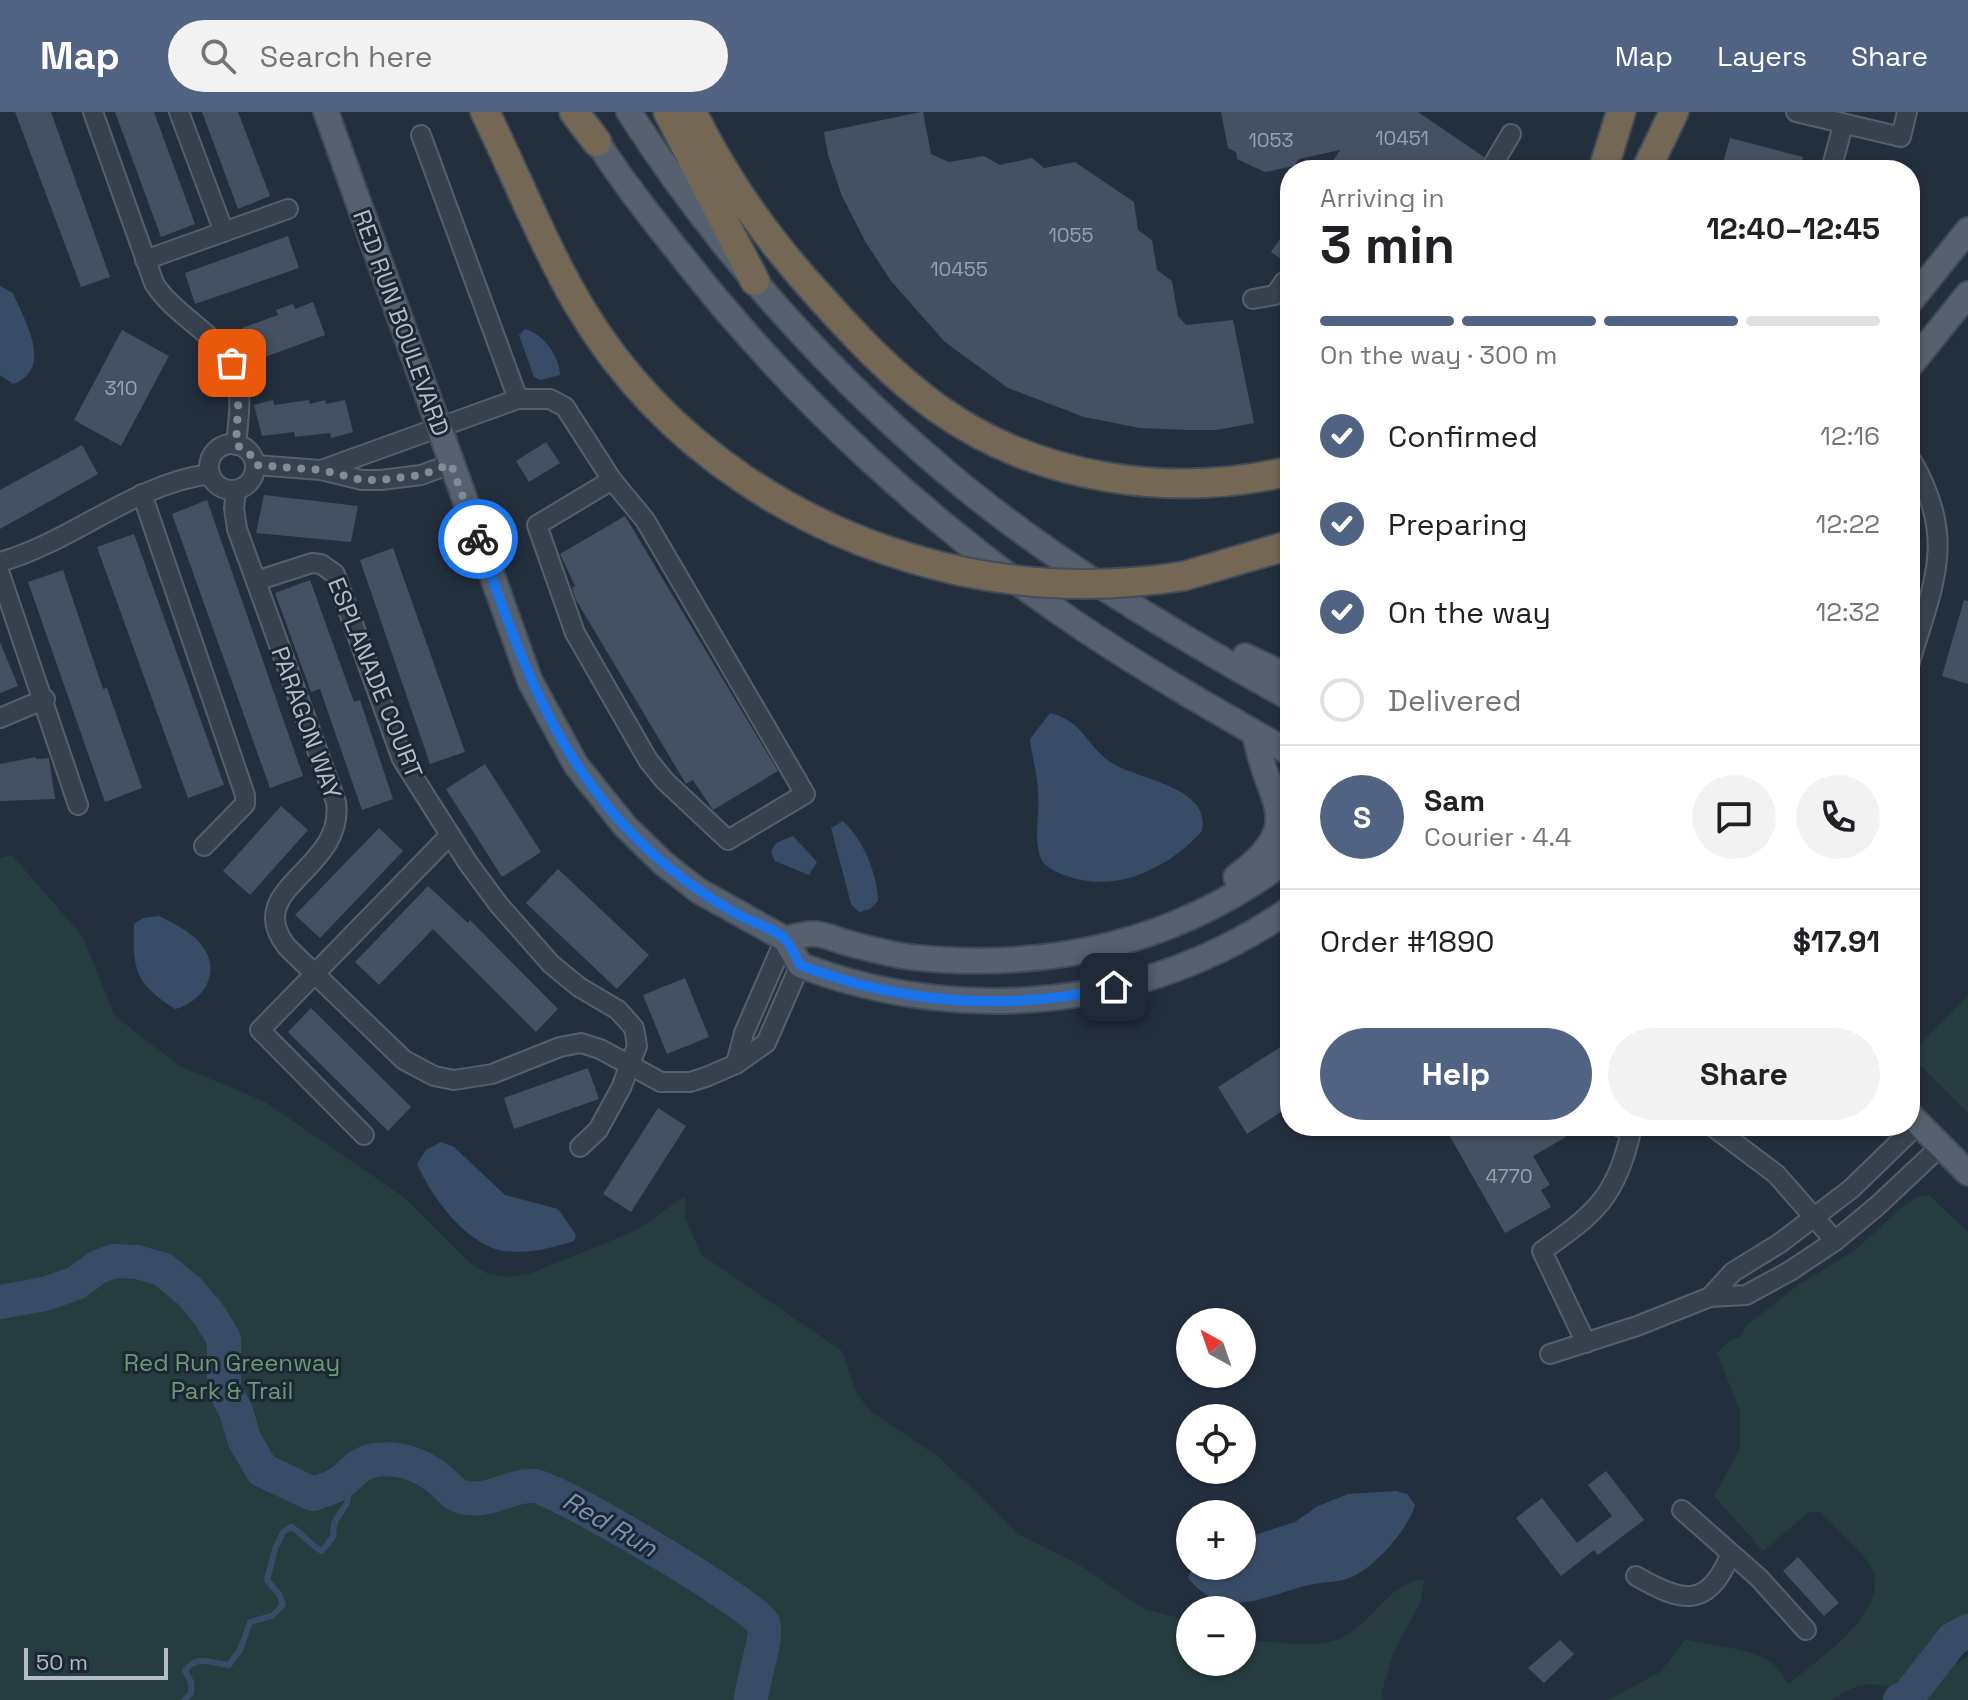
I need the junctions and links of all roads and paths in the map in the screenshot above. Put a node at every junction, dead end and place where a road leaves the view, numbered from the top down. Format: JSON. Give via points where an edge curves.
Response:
{"nodes":[{"id":1,"x":93,"y":112,"type":"edge"},
{"id":2,"x":179,"y":112,"type":"edge"},
{"id":3,"x":326,"y":112,"type":"edge"},
{"id":4,"x":485,"y":112,"type":"edge"},
{"id":5,"x":577,"y":112,"type":"edge"},
{"id":6,"x":629,"y":112,"type":"edge"},
{"id":7,"x":668,"y":112,"type":"edge"},
{"id":8,"x":692,"y":112,"type":"edge"},
{"id":9,"x":1621,"y":112,"type":"edge"},
{"id":10,"x":1674,"y":112,"type":"edge"},
{"id":11,"x":1796,"y":112,"type":"edge"},
{"id":12,"x":1907,"y":112,"type":"edge"},
{"id":13,"x":1843,"y":125,"type":"junction"},
{"id":14,"x":1511,"y":134,"type":"dead end"},
{"id":15,"x":421,"y":135,"type":"dead end"},
{"id":16,"x":597,"y":142,"type":"joint"},
{"id":17,"x":1496,"y":160,"type":"edge"},
{"id":18,"x":1606,"y":160,"type":"edge"},
{"id":19,"x":1651,"y":160,"type":"edge"},
{"id":20,"x":1834,"y":160,"type":"edge"},
{"id":21,"x":288,"y":209,"type":"dead end"},
{"id":22,"x":1968,"y":230,"type":"edge"},
{"id":23,"x":224,"y":232,"type":"junction"},
{"id":24,"x":145,"y":260,"type":"junction"},
{"id":25,"x":755,"y":281,"type":"junction"},
{"id":26,"x":1280,"y":288,"type":"edge"},
{"id":27,"x":1920,"y":290,"type":"edge"},
{"id":28,"x":1968,"y":294,"type":"edge"},
{"id":29,"x":1253,"y":299,"type":"dead end"},
{"id":30,"x":1920,"y":354,"type":"edge"},
{"id":31,"x":518,"y":399,"type":"junction"},
{"id":32,"x":438,"y":428,"type":"junction"},
{"id":33,"x":236,"y":445,"type":"junction"},
{"id":34,"x":451,"y":464,"type":"junction"},
{"id":35,"x":255,"y":465,"type":"junction"},
{"id":36,"x":321,"y":470,"type":"junction"},
{"id":37,"x":1280,"y":472,"type":"edge"},
{"id":38,"x":210,"y":474,"type":"junction"},
{"id":39,"x":1920,"y":478,"type":"edge"},
{"id":40,"x":612,"y":480,"type":"junction"},
{"id":41,"x":236,"y":490,"type":"junction"},
{"id":42,"x":142,"y":494,"type":"junction"},
{"id":43,"x":1280,"y":548,"type":"edge"},
{"id":44,"x":0,"y":562,"type":"edge"},
{"id":45,"x":0,"y":574,"type":"edge"},
{"id":46,"x":256,"y":581,"type":"junction"},
{"id":47,"x":1171,"y":630,"type":"junction"},
{"id":48,"x":1920,"y":630,"type":"edge"},
{"id":49,"x":1280,"y":672,"type":"edge"},
{"id":50,"x":1280,"y":692,"type":"edge"},
{"id":51,"x":45,"y":699,"type":"junction"},
{"id":52,"x":0,"y":718,"type":"edge"},
{"id":53,"x":1255,"y":733,"type":"junction"},
{"id":54,"x":1280,"y":747,"type":"edge"},
{"id":55,"x":78,"y":805,"type":"dead end"},
{"id":56,"x":450,"y":835,"type":"junction"},
{"id":57,"x":204,"y":846,"type":"dead end"},
{"id":58,"x":1280,"y":864,"type":"edge"},
{"id":59,"x":1280,"y":916,"type":"edge"},
{"id":60,"x":1162,"y":931,"type":"junction"},
{"id":61,"x":785,"y":939,"type":"junction"},
{"id":62,"x":800,"y":965,"type":"junction"},
{"id":63,"x":315,"y":974,"type":"junction"},
{"id":64,"x":736,"y":1064,"type":"junction"},
{"id":65,"x":630,"y":1068,"type":"junction"},
{"id":66,"x":1920,"y":1127,"type":"edge"},
{"id":67,"x":364,"y":1135,"type":"dead end"},
{"id":68,"x":1630,"y":1136,"type":"edge"},
{"id":69,"x":1725,"y":1136,"type":"edge"},
{"id":70,"x":1899,"y":1136,"type":"edge"},
{"id":71,"x":1941,"y":1146,"type":"junction"},
{"id":72,"x":580,"y":1147,"type":"dead end"},
{"id":73,"x":1968,"y":1173,"type":"edge"},
{"id":74,"x":1816,"y":1217,"type":"junction"},
{"id":75,"x":1835,"y":1241,"type":"junction"},
{"id":76,"x":1710,"y":1297,"type":"junction"},
{"id":77,"x":1586,"y":1343,"type":"junction"},
{"id":78,"x":1550,"y":1354,"type":"dead end"},
{"id":79,"x":1682,"y":1510,"type":"dead end"},
{"id":80,"x":1730,"y":1555,"type":"junction"},
{"id":81,"x":1636,"y":1576,"type":"dead end"},
{"id":82,"x":1806,"y":1630,"type":"dead end"}],
"edges":[{"from":1,"to":24,"type":"street"},
{"from":2,"to":23,"type":"street"},
{"from":3,"to":32,"type":"main road","name":"RED RUN BOULEVARD"},
{"from":4,"to":43,"type":"highway","bridge":true,"via":[[581,309],[624,370],[719,462],[775,501],[891,554],[960,571],[1058,585],[1184,576]]},
{"from":5,"to":16,"type":"highway"},
{"from":6,"to":25,"type":"main road"},
{"from":7,"to":25,"type":"highway"},
{"from":8,"to":37,"type":"highway","via":[[730,182],[778,250],[870,351],[953,418],[1020,451],[1113,479],[1207,483]]},
{"from":9,"to":18,"type":"highway"},
{"from":10,"to":19,"type":"highway"},
{"from":11,"to":13,"type":"street"},
{"from":12,"to":13,"type":"street","via":[[1901,137]]},
{"from":13,"to":20,"type":"street"},
{"from":14,"to":17,"type":"street"},
{"from":15,"to":31,"type":"street"},
{"from":16,"to":53,"type":"main road","via":[[719,302],[803,395],[883,471],[960,538],[1076,623]]},
{"from":21,"to":23,"type":"street"},
{"from":22,"to":27,"type":"main road"},
{"from":23,"to":24,"type":"street"},
{"from":24,"to":33,"type":"street","via":[[161,295],[232,363],[239,389]]},
{"from":25,"to":47,"type":"main road","via":[[849,381],[964,487]]},
{"from":26,"to":29,"type":"street","via":[[1275,295]]},
{"from":28,"to":30,"type":"main road"},
{"from":31,"to":32,"type":"street"},
{"from":31,"to":40,"type":"street","via":[[550,399],[565,407]]},
{"from":32,"to":34,"type":"main road","name":"RED RUN BOULEVARD"},
{"from":32,"to":36,"type":"street"},
{"from":33,"to":35,"type":"street","via":[[249,452]]},
{"from":33,"to":38,"type":"street","via":[[215,452]]},
{"from":34,"to":36,"type":"street","via":[[421,475],[381,480]]},
{"from":34,"to":61,"type":"main road","name":"RED RUN BOULEVARD","via":[[530,681],[576,765],[609,809],[663,863],[719,904]]},
{"from":35,"to":36,"type":"street"},
{"from":35,"to":41,"type":"street","via":[[250,481]]},
{"from":38,"to":41,"type":"street","via":[[220,487]]},
{"from":38,"to":42,"type":"street"},
{"from":39,"to":48,"type":"street","via":[[1931,499],[1939,569]]},
{"from":40,"to":40,"type":"street","via":[[645,520],[805,794],[728,840],[648,760],[575,633],[537,525]]},
{"from":41,"to":46,"type":"street","name":"PARAGON WAY","via":[[237,529]]},
{"from":42,"to":44,"type":"street","via":[[57,542]]},
{"from":42,"to":57,"type":"street","via":[[245,795],[245,804]]},
{"from":45,"to":51,"type":"street"},
{"from":46,"to":56,"type":"street","name":"ESPLANADE COURT","via":[[312,563],[335,574],[402,759]]},
{"from":46,"to":63,"type":"street","name":"PARAGON WAY","via":[[338,815],[331,840],[285,890],[275,914],[279,937]]},
{"from":47,"to":49,"type":"main road","via":[[1231,648]]},
{"from":47,"to":50,"type":"main road"},
{"from":51,"to":52,"type":"street"},
{"from":51,"to":55,"type":"street"},
{"from":53,"to":54,"type":"main road"},
{"from":53,"to":60,"type":"main road","via":[[1259,763],[1279,806],[1275,836],[1252,865]]},
{"from":56,"to":63,"type":"street"},
{"from":56,"to":65,"type":"street","name":"ESPLANADE COURT","via":[[484,887],[551,964],[629,1019],[637,1037]]},
{"from":58,"to":60,"type":"main road"},
{"from":59,"to":62,"type":"main road","via":[[1181,967],[1061,997],[995,1001],[908,995]]},
{"from":60,"to":61,"type":"main road","via":[[1077,954],[992,961],[908,956],[816,933]]},
{"from":61,"to":62,"type":"main road"},
{"from":61,"to":64,"type":"street"},
{"from":62,"to":64,"type":"street","via":[[766,1043]]},
{"from":63,"to":65,"type":"street","name":"PARAGON WAY","via":[[404,1060],[434,1076],[473,1079],[581,1043]]},
{"from":63,"to":67,"type":"street","via":[[260,1030]]},
{"from":64,"to":65,"type":"street","name":"PARAGON WAY","via":[[675,1084]]},
{"from":65,"to":72,"type":"street","name":"ESPLANADE COURT","via":[[606,1117]]},
{"from":66,"to":71,"type":"main road"},
{"from":68,"to":77,"type":"street","via":[[1615,1185],[1582,1223],[1542,1251]]},
{"from":69,"to":74,"type":"street","via":[[1776,1174]]},
{"from":70,"to":74,"type":"street","via":[[1874,1168]]},
{"from":71,"to":73,"type":"main road"},
{"from":71,"to":75,"type":"street"},
{"from":74,"to":75,"type":"street"},
{"from":74,"to":76,"type":"street","via":[[1733,1272]]},
{"from":75,"to":76,"type":"street","via":[[1746,1295]]},
{"from":76,"to":77,"type":"street"},
{"from":77,"to":78,"type":"street"},
{"from":79,"to":80,"type":"street"},
{"from":80,"to":81,"type":"street","via":[[1713,1588],[1702,1594],[1672,1594]]},
{"from":80,"to":82,"type":"street"}]}
